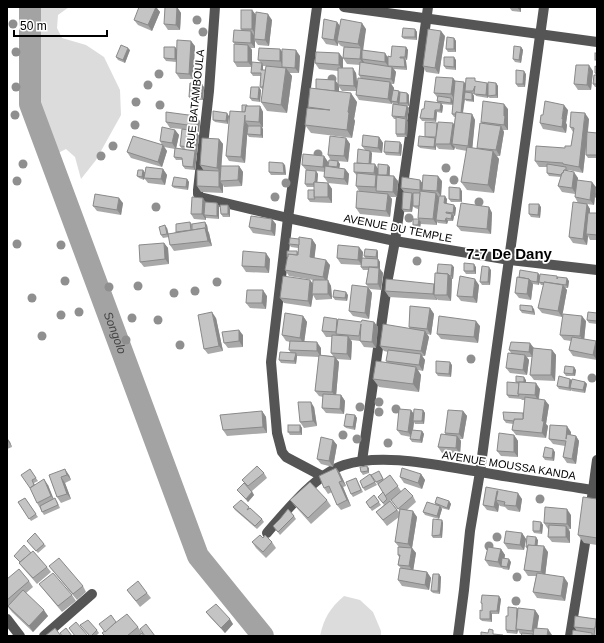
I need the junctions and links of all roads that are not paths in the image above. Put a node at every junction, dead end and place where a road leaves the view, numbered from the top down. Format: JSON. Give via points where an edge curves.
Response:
{"nodes":[{"id":1,"x":215,"y":7,"type":"edge"},
{"id":2,"x":317,"y":7,"type":"edge"},
{"id":3,"x":344,"y":7,"type":"edge"},
{"id":4,"x":428,"y":7,"type":"edge"},
{"id":5,"x":544,"y":7,"type":"edge"},
{"id":6,"x":426,"y":19,"type":"junction"},
{"id":7,"x":540,"y":35,"type":"junction"},
{"id":8,"x":597,"y":42,"type":"edge"},
{"id":9,"x":198,"y":194,"type":"joint"},
{"id":10,"x":288,"y":218,"type":"junction"},
{"id":11,"x":395,"y":241,"type":"junction"},
{"id":12,"x":510,"y":260,"type":"junction"},
{"id":13,"x":597,"y":270,"type":"edge"},
{"id":14,"x":597,"y":460,"type":"edge"},
{"id":15,"x":362,"y":461,"type":"junction"},
{"id":16,"x":480,"y":472,"type":"junction"},
{"id":17,"x":322,"y":476,"type":"junction"},
{"id":18,"x":595,"y":490,"type":"edge"},
{"id":19,"x":267,"y":533,"type":"dead end"},
{"id":20,"x":92,"y":594,"type":"dead end"},
{"id":21,"x":7,"y":619,"type":"edge"},
{"id":22,"x":20,"y":636,"type":"edge"},
{"id":23,"x":44,"y":636,"type":"edge"},
{"id":24,"x":458,"y":636,"type":"edge"},
{"id":25,"x":570,"y":636,"type":"edge"}],
"edges":[{"from":1,"to":9,"type":"street","name":"RUE BATAMBOULA"},
{"from":2,"to":10,"type":"street"},
{"from":3,"to":6,"type":"street"},
{"from":4,"to":6,"type":"street"},
{"from":5,"to":7,"type":"street"},
{"from":6,"to":7,"type":"street"},
{"from":6,"to":11,"type":"street"},
{"from":7,"to":8,"type":"street"},
{"from":7,"to":12,"type":"street"},
{"from":9,"to":10,"type":"street","name":"AVENUE DU TEMPLE","via":[[200,197]]},
{"from":10,"to":11,"type":"street","name":"AVENUE DU TEMPLE"},
{"from":10,"to":17,"type":"street","via":[[271,362],[276,433],[286,457]]},
{"from":11,"to":12,"type":"street","name":"AVENUE DU TEMPLE"},
{"from":11,"to":15,"type":"street"},
{"from":12,"to":13,"type":"street","name":"AVENUE DU TEMPLE"},
{"from":12,"to":16,"type":"street"},
{"from":14,"to":18,"type":"street"},
{"from":15,"to":16,"type":"street","name":"AVENUE MOUSSA KANDA","via":[[418,462]]},
{"from":15,"to":17,"type":"street","name":"AVENUE MOUSSA KANDA","via":[[343,465]]},
{"from":16,"to":18,"type":"street","name":"AVENUE MOUSSA KANDA"},
{"from":16,"to":24,"type":"street","via":[[470,531]]},
{"from":17,"to":19,"type":"street","name":"AVENUE MOUSSA KANDA"},
{"from":18,"to":25,"type":"street"},
{"from":20,"to":23,"type":"street"},
{"from":21,"to":22,"type":"street"}]}
